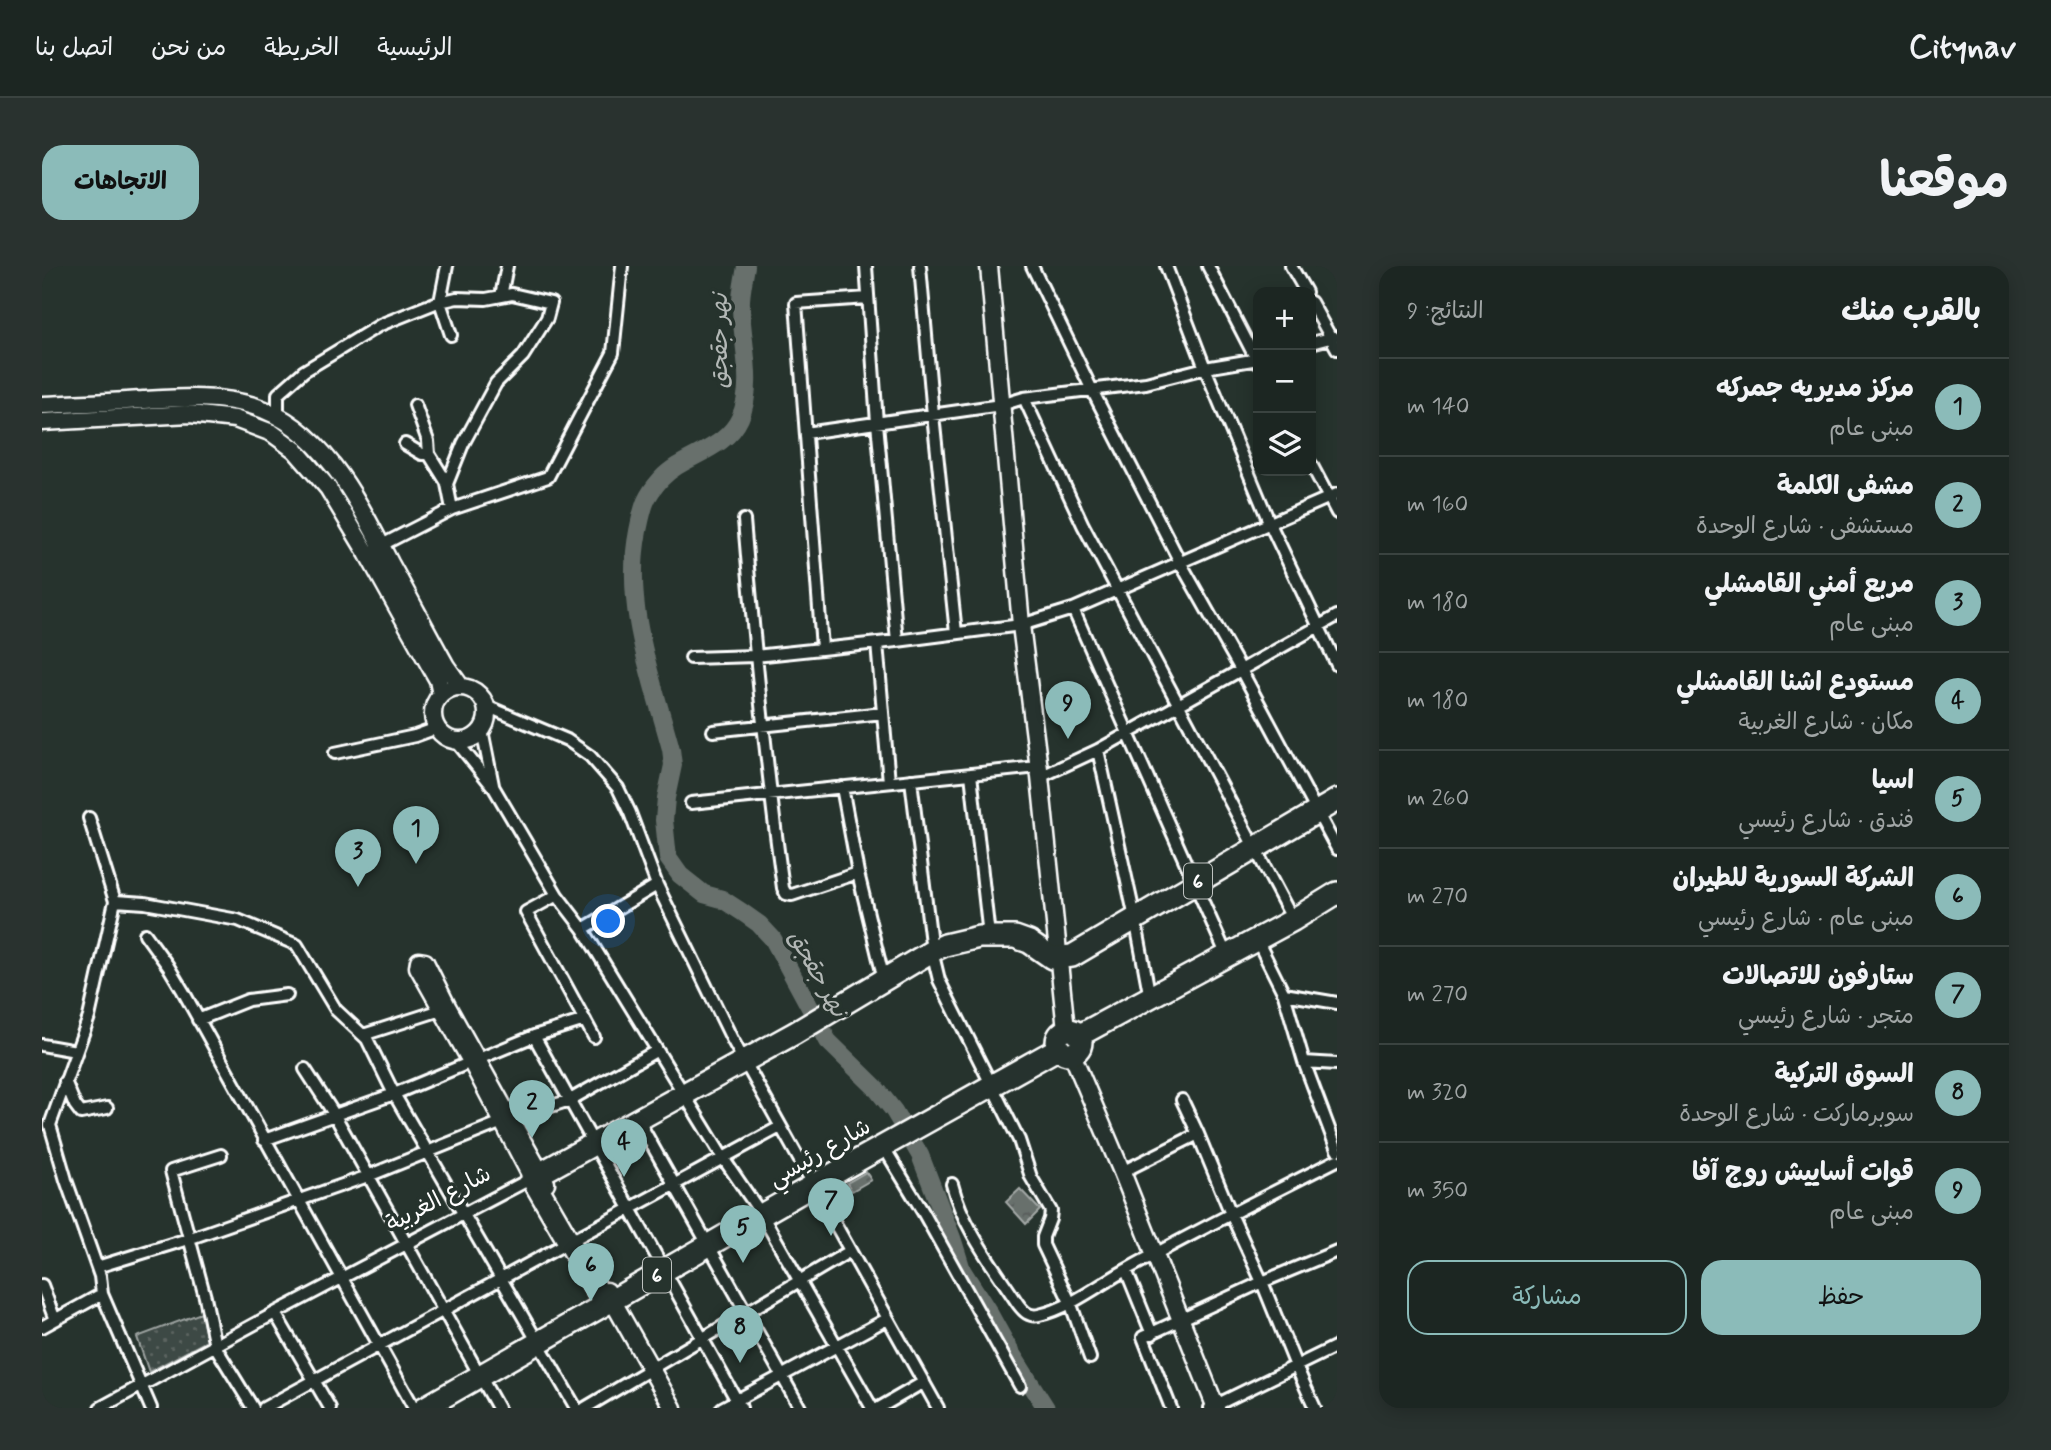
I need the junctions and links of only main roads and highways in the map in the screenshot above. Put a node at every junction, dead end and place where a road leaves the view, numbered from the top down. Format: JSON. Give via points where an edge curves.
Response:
{"nodes":[{"id":1,"x":1337,"y":800,"type":"edge"},
{"id":2,"x":1337,"y":893,"type":"edge"},
{"id":3,"x":609,"y":1302,"type":"junction"},
{"id":4,"x":424,"y":1408,"type":"edge"}],
"edges":[{"from":1,"to":3,"type":"highway","name":"شارع الغربية","number":"6","via":[[1072,956],[1048,957],[1022,939],[989,936],[932,951],[800,1030],[536,1175]]},
{"from":2,"to":3,"type":"highway","name":"شارع رئيسي","number":"6"},
{"from":3,"to":4,"type":"highway","name":"شارع رئيسي","number":"6"}]}
